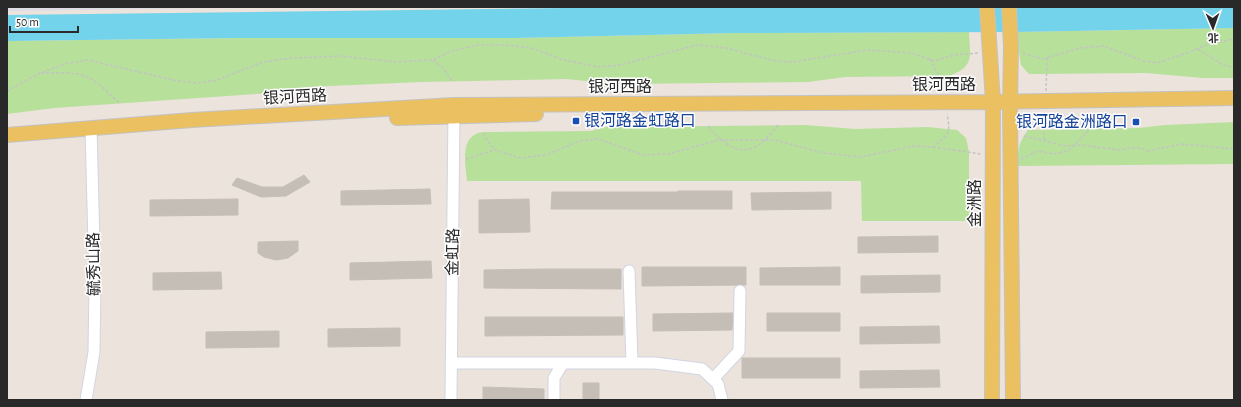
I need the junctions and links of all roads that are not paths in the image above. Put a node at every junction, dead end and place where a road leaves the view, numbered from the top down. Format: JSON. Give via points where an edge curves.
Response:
{"nodes":[{"id":1,"x":987,"y":7,"type":"edge"},
{"id":2,"x":1009,"y":7,"type":"edge"},
{"id":3,"x":1234,"y":98,"type":"edge"},
{"id":4,"x":1010,"y":105,"type":"junction"},
{"id":5,"x":993,"y":106,"type":"junction"},
{"id":6,"x":1234,"y":108,"type":"edge"},
{"id":7,"x":454,"y":110,"type":"junction"},
{"id":8,"x":91,"y":132,"type":"junction"},
{"id":9,"x":7,"y":135,"type":"edge"},
{"id":10,"x":7,"y":144,"type":"edge"},
{"id":11,"x":629,"y":271,"type":"dead end"},
{"id":12,"x":740,"y":291,"type":"dead end"},
{"id":13,"x":563,"y":363,"type":"junction"},
{"id":14,"x":632,"y":363,"type":"junction"},
{"id":15,"x":451,"y":364,"type":"junction"},
{"id":16,"x":713,"y":379,"type":"junction"},
{"id":17,"x":86,"y":400,"type":"edge"},
{"id":18,"x":451,"y":400,"type":"edge"},
{"id":19,"x":554,"y":400,"type":"edge"},
{"id":20,"x":722,"y":400,"type":"edge"},
{"id":21,"x":992,"y":400,"type":"edge"},
{"id":22,"x":1013,"y":400,"type":"edge"}],
"edges":[{"from":1,"to":5,"type":"main road","name":"金洲路"},
{"from":2,"to":4,"type":"main road","via":[[1015,50]]},
{"from":3,"to":4,"type":"main road","name":"银河西路"},
{"from":4,"to":5,"type":"main road","name":"银河西路"},
{"from":4,"to":6,"type":"main road","name":"银河西路"},
{"from":4,"to":22,"type":"main road"},
{"from":5,"to":7,"type":"main road","name":"银河西路"},
{"from":5,"to":21,"type":"main road","name":"金洲路"},
{"from":7,"to":8,"type":"main road","name":"银河西路","via":[[192,120]]},
{"from":7,"to":15,"type":"street","name":"金虹路"},
{"from":8,"to":9,"type":"main road","name":"银河西路"},
{"from":8,"to":10,"type":"main road","name":"银河西路"},
{"from":8,"to":17,"type":"street","name":"毓秀山路","via":[[94,352]]},
{"from":11,"to":14,"type":"street"},
{"from":12,"to":16,"type":"street","via":[[739,351]]},
{"from":13,"to":14,"type":"street"},
{"from":13,"to":15,"type":"street"},
{"from":13,"to":19,"type":"street","via":[[554,378]]},
{"from":14,"to":16,"type":"street","via":[[702,369]]},
{"from":15,"to":18,"type":"street","name":"金虹路"},
{"from":16,"to":20,"type":"street","via":[[718,384]]}]}
